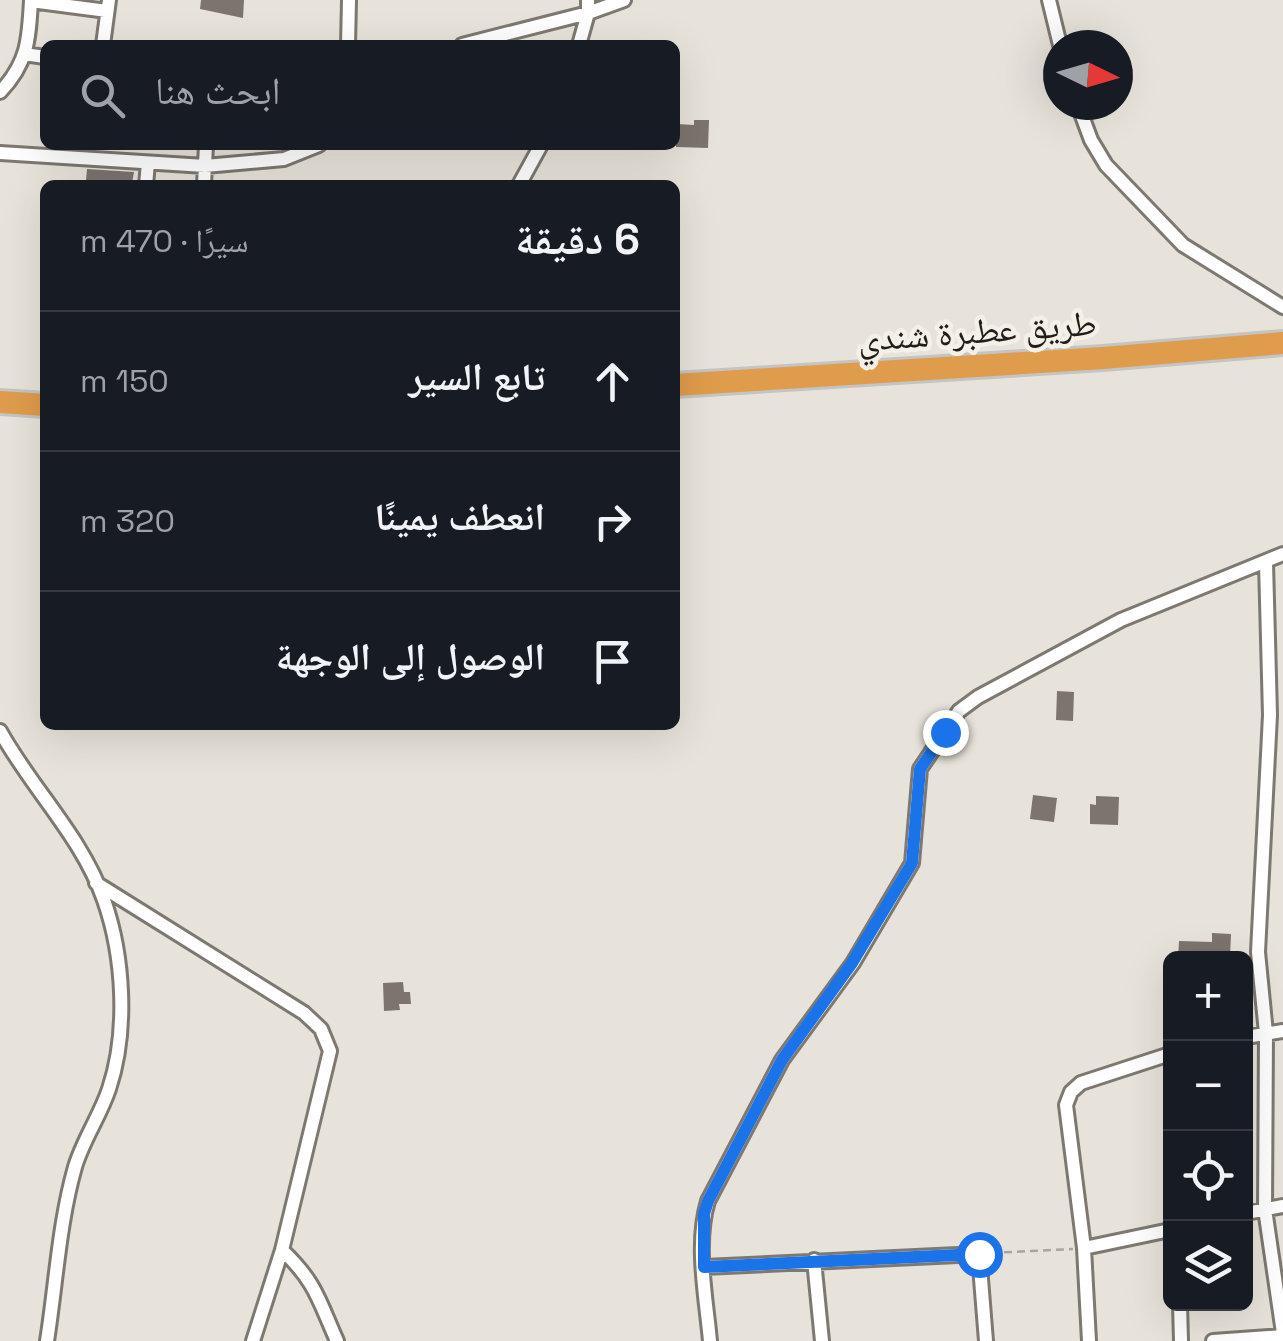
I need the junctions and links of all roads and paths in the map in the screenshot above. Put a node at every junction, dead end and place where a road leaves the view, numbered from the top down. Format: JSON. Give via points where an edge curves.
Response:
{"nodes":[{"id":1,"x":349,"y":0,"type":"edge"},
{"id":2,"x":624,"y":0,"type":"edge"},
{"id":3,"x":1049,"y":0,"type":"edge"},
{"id":4,"x":31,"y":1,"type":"edge"},
{"id":5,"x":108,"y":5,"type":"edge"},
{"id":6,"x":588,"y":6,"type":"edge"},
{"id":7,"x":1056,"y":30,"type":"edge"},
{"id":8,"x":104,"y":40,"type":"edge"},
{"id":9,"x":348,"y":40,"type":"edge"},
{"id":10,"x":478,"y":40,"type":"edge"},
{"id":11,"x":579,"y":40,"type":"edge"},
{"id":12,"x":24,"y":54,"type":"junction"},
{"id":13,"x":40,"y":56,"type":"edge"},
{"id":14,"x":0,"y":92,"type":"edge"},
{"id":15,"x":1084,"y":120,"type":"edge"},
{"id":16,"x":206,"y":150,"type":"edge"},
{"id":17,"x":306,"y":150,"type":"edge"},
{"id":18,"x":538,"y":150,"type":"edge"},
{"id":19,"x":88,"y":152,"type":"edge"},
{"id":20,"x":0,"y":153,"type":"edge"},
{"id":21,"x":148,"y":163,"type":"junction"},
{"id":22,"x":205,"y":166,"type":"junction"},
{"id":23,"x":146,"y":180,"type":"edge"},
{"id":24,"x":204,"y":180,"type":"edge"},
{"id":25,"x":522,"y":180,"type":"edge"},
{"id":26,"x":1283,"y":307,"type":"edge"},
{"id":27,"x":1283,"y":343,"type":"edge"},
{"id":28,"x":680,"y":385,"type":"edge"},
{"id":29,"x":0,"y":402,"type":"edge"},
{"id":30,"x":40,"y":405,"type":"edge"},
{"id":31,"x":1283,"y":554,"type":"edge"},
{"id":32,"x":1266,"y":563,"type":"junction"},
{"id":33,"x":0,"y":731,"type":"edge"},
{"id":34,"x":96,"y":882,"type":"junction"},
{"id":35,"x":1283,"y":1031,"type":"edge"},
{"id":36,"x":1266,"y":1033,"type":"junction"},
{"id":37,"x":1253,"y":1035,"type":"edge"},
{"id":38,"x":1163,"y":1056,"type":"edge"},
{"id":39,"x":1283,"y":1206,"type":"edge"},
{"id":40,"x":1266,"y":1209,"type":"junction"},
{"id":41,"x":1253,"y":1212,"type":"edge"},
{"id":42,"x":1163,"y":1231,"type":"edge"},
{"id":43,"x":1084,"y":1248,"type":"junction"},
{"id":44,"x":282,"y":1250,"type":"junction"},
{"id":45,"x":979,"y":1254,"type":"junction"},
{"id":46,"x":814,"y":1260,"type":"junction"},
{"id":47,"x":704,"y":1267,"type":"junction"},
{"id":48,"x":1180,"y":1311,"type":"edge"},
{"id":49,"x":1283,"y":1334,"type":"edge"},
{"id":50,"x":48,"y":1341,"type":"edge"},
{"id":51,"x":253,"y":1341,"type":"edge"},
{"id":52,"x":337,"y":1341,"type":"edge"},
{"id":53,"x":710,"y":1341,"type":"edge"},
{"id":54,"x":822,"y":1341,"type":"edge"},
{"id":55,"x":986,"y":1341,"type":"edge"},
{"id":56,"x":1088,"y":1341,"type":"edge"},
{"id":57,"x":1181,"y":1341,"type":"edge"},
{"id":58,"x":1213,"y":1341,"type":"edge"}],
"edges":[{"from":1,"to":9,"type":"street"},
{"from":2,"to":6,"type":"street"},
{"from":3,"to":7,"type":"street"},
{"from":4,"to":5,"type":"street"},
{"from":4,"to":12,"type":"street"},
{"from":5,"to":8,"type":"street"},
{"from":6,"to":10,"type":"street"},
{"from":6,"to":11,"type":"street"},
{"from":12,"to":13,"type":"street"},
{"from":12,"to":14,"type":"street"},
{"from":15,"to":26,"type":"street","via":[[1106,166],[1183,244]]},
{"from":16,"to":22,"type":"street"},
{"from":17,"to":22,"type":"street","via":[[284,159]]},
{"from":18,"to":25,"type":"street"},
{"from":19,"to":20,"type":"street"},
{"from":19,"to":21,"type":"street"},
{"from":21,"to":22,"type":"street"},
{"from":21,"to":23,"type":"street"},
{"from":22,"to":24,"type":"street"},
{"from":27,"to":28,"type":"highway","name":"طريق عطبرة شندي"},
{"from":29,"to":30,"type":"highway"},
{"from":31,"to":32,"type":"street"},
{"from":32,"to":36,"type":"street","via":[[1270,715],[1258,952]]},
{"from":32,"to":47,"type":"street","via":[[1121,620],[959,712],[920,769],[912,863],[782,1060],[708,1201]]},
{"from":33,"to":34,"type":"street"},
{"from":34,"to":44,"type":"street","via":[[321,1029],[330,1051]]},
{"from":34,"to":50,"type":"street","via":[[116,944],[118,1041],[109,1089],[71,1184]]},
{"from":35,"to":36,"type":"street"},
{"from":36,"to":37,"type":"street"},
{"from":36,"to":40,"type":"street"},
{"from":38,"to":43,"type":"street","via":[[1071,1092],[1066,1106]]},
{"from":39,"to":40,"type":"street"},
{"from":40,"to":41,"type":"street"},
{"from":40,"to":49,"type":"street"},
{"from":42,"to":43,"type":"street"},
{"from":43,"to":45,"type":"path"},
{"from":43,"to":56,"type":"street"},
{"from":44,"to":51,"type":"street"},
{"from":44,"to":52,"type":"street","via":[[312,1282]]},
{"from":45,"to":46,"type":"street"},
{"from":45,"to":55,"type":"street"},
{"from":46,"to":47,"type":"street"},
{"from":46,"to":54,"type":"street"},
{"from":47,"to":53,"type":"street"},
{"from":48,"to":57,"type":"street"},
{"from":49,"to":58,"type":"street"}]}
